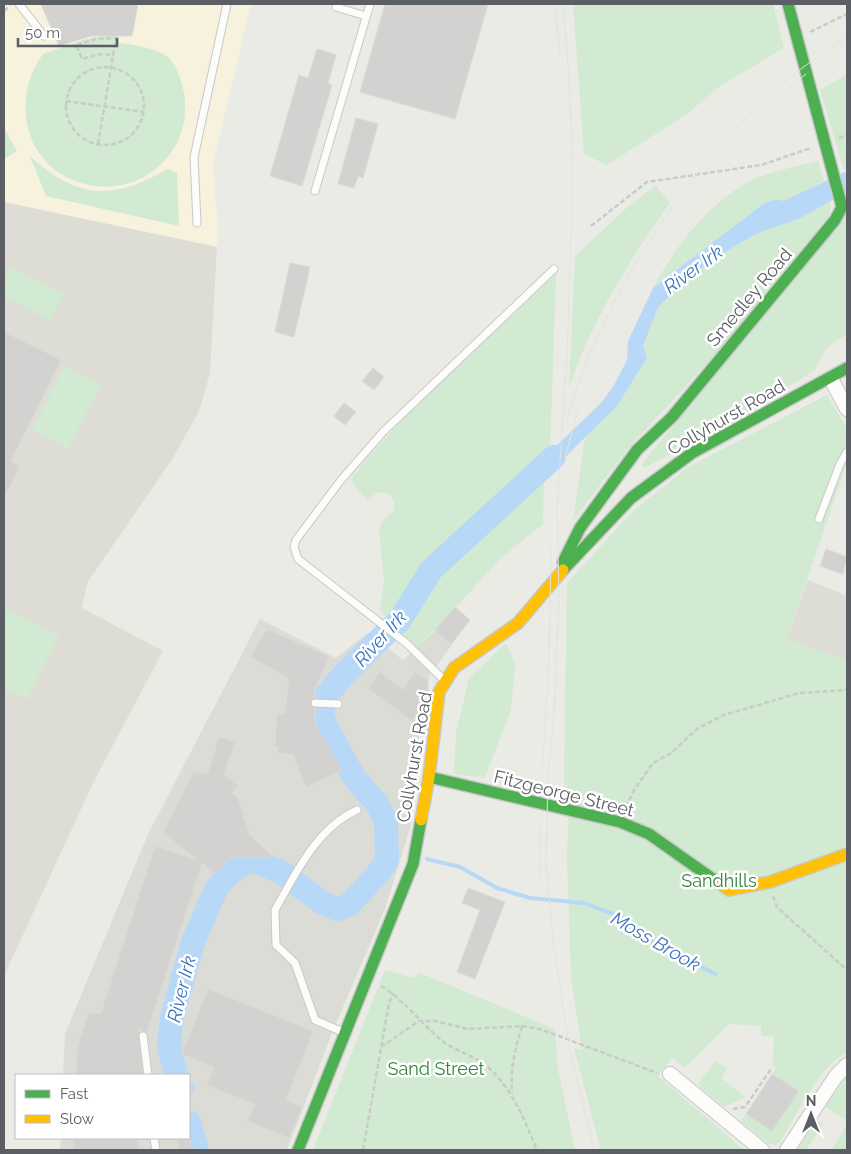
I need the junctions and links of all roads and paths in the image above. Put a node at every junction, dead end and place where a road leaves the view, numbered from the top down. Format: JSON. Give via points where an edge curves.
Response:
{"nodes":[{"id":1,"x":13,"y":4,"type":"edge"},
{"id":2,"x":19,"y":4,"type":"edge"},
{"id":3,"x":227,"y":4,"type":"edge"},
{"id":4,"x":370,"y":4,"type":"edge"},
{"id":5,"x":788,"y":4,"type":"edge"},
{"id":6,"x":336,"y":7,"type":"dead end"},
{"id":7,"x":4,"y":11,"type":"edge"},
{"id":8,"x":847,"y":14,"type":"edge"},
{"id":9,"x":366,"y":16,"type":"junction"},
{"id":10,"x":44,"y":36,"type":"dead end"},
{"id":11,"x":797,"y":38,"type":"junction"},
{"id":12,"x":114,"y":55,"type":"junction"},
{"id":13,"x":112,"y":68,"type":"junction"},
{"id":14,"x":66,"y":101,"type":"junction"},
{"id":15,"x":105,"y":106,"type":"junction"},
{"id":16,"x":143,"y":112,"type":"junction"},
{"id":17,"x":823,"y":142,"type":"junction"},
{"id":18,"x":98,"y":144,"type":"junction"},
{"id":19,"x":315,"y":191,"type":"dead end"},
{"id":20,"x":197,"y":224,"type":"dead end"},
{"id":21,"x":591,"y":226,"type":"dead end"},
{"id":22,"x":554,"y":268,"type":"dead end"},
{"id":23,"x":847,"y":368,"type":"edge"},
{"id":24,"x":831,"y":379,"type":"junction"},
{"id":25,"x":847,"y":409,"type":"edge"},
{"id":26,"x":847,"y":452,"type":"edge"},
{"id":27,"x":819,"y":520,"type":"dead end"},
{"id":28,"x":557,"y":576,"type":"junction"},
{"id":29,"x":446,"y":682,"type":"junction"},
{"id":30,"x":847,"y":690,"type":"edge"},
{"id":31,"x":315,"y":703,"type":"dead end"},
{"id":32,"x":338,"y":704,"type":"dead end"},
{"id":33,"x":430,"y":777,"type":"junction"},
{"id":34,"x":357,"y":810,"type":"dead end"},
{"id":35,"x":620,"y":822,"type":"junction"},
{"id":36,"x":847,"y":854,"type":"edge"},
{"id":37,"x":777,"y":906,"type":"dead end"},
{"id":38,"x":847,"y":970,"type":"edge"},
{"id":39,"x":369,"y":976,"type":"junction"},
{"id":40,"x":393,"y":993,"type":"junction"},
{"id":41,"x":419,"y":1021,"type":"junction"},
{"id":42,"x":522,"y":1026,"type":"junction"},
{"id":43,"x":346,"y":1033,"type":"junction"},
{"id":44,"x":143,"y":1036,"type":"dead end"},
{"id":45,"x":381,"y":1047,"type":"junction"},
{"id":46,"x":847,"y":1065,"type":"edge"},
{"id":47,"x":771,"y":1069,"type":"dead end"},
{"id":48,"x":148,"y":1074,"type":"edge"},
{"id":49,"x":667,"y":1075,"type":"joint"},
{"id":50,"x":695,"y":1077,"type":"dead end"},
{"id":51,"x":686,"y":1088,"type":"junction"},
{"id":52,"x":512,"y":1094,"type":"junction"},
{"id":53,"x":729,"y":1113,"type":"dead end"},
{"id":54,"x":298,"y":1150,"type":"edge"},
{"id":55,"x":363,"y":1150,"type":"edge"},
{"id":56,"x":537,"y":1150,"type":"edge"},
{"id":57,"x":762,"y":1150,"type":"edge"},
{"id":58,"x":787,"y":1150,"type":"edge"}],
"edges":[{"from":1,"to":7,"type":"path"},
{"from":2,"to":10,"type":"lane"},
{"from":3,"to":20,"type":"lane","via":[[194,157]]},
{"from":4,"to":9,"type":"lane"},
{"from":5,"to":11,"type":"street","name":"Smedley Road"},
{"from":6,"to":9,"type":"lane"},
{"from":8,"to":11,"type":"path"},
{"from":9,"to":19,"type":"lane"},
{"from":11,"to":17,"type":"street","name":"Smedley Road"},
{"from":12,"to":12,"type":"path","via":[[100,54],[82,59],[76,45],[116,38]]},
{"from":12,"to":13,"type":"path"},
{"from":13,"to":14,"type":"path","via":[[99,68],[77,79]]},
{"from":13,"to":15,"type":"path"},
{"from":13,"to":16,"type":"path","via":[[124,72],[134,81],[140,92]]},
{"from":14,"to":15,"type":"path"},
{"from":14,"to":18,"type":"path","via":[[71,126],[79,136]]},
{"from":15,"to":16,"type":"path"},
{"from":15,"to":18,"type":"path"},
{"from":16,"to":18,"type":"path","via":[[137,128],[128,138],[116,143]]},
{"from":17,"to":21,"type":"path","via":[[760,165],[647,182]]},
{"from":17,"to":28,"type":"street","name":"Smedley Road","via":[[842,208],[835,220],[672,417],[637,450],[580,528]]},
{"from":22,"to":29,"type":"lane","via":[[383,432],[341,480],[294,547],[298,558],[406,643]]},
{"from":23,"to":24,"type":"street","name":"Collyhurst Road"},
{"from":24,"to":25,"type":"street"},
{"from":24,"to":28,"type":"street","name":"Collyhurst Road","via":[[685,458],[632,498]]},
{"from":26,"to":27,"type":"lane"},
{"from":28,"to":29,"type":"street","name":"Collyhurst Road","via":[[518,623],[454,668]]},
{"from":29,"to":33,"type":"street","name":"Collyhurst Road","via":[[439,692]]},
{"from":30,"to":35,"type":"path","via":[[799,693],[724,715],[698,728],[671,753],[653,763],[634,790]]},
{"from":31,"to":32,"type":"lane"},
{"from":33,"to":35,"type":"street","name":"Fitzgeorge Street"},
{"from":33,"to":39,"type":"street","name":"Collyhurst Road","via":[[413,864]]},
{"from":34,"to":43,"type":"lane","via":[[330,828],[304,859],[274,917],[276,945],[295,963],[315,1020]]},
{"from":35,"to":36,"type":"street","name":"Fitzgeorge Street","via":[[649,834],[729,890],[737,891],[768,882]]},
{"from":37,"to":38,"type":"path"},
{"from":39,"to":40,"type":"path"},
{"from":39,"to":43,"type":"street","name":"Collyhurst Road"},
{"from":40,"to":41,"type":"path"},
{"from":40,"to":45,"type":"path"},
{"from":41,"to":42,"type":"path","via":[[435,1021],[468,1029]]},
{"from":41,"to":45,"type":"path"},
{"from":41,"to":52,"type":"path","via":[[447,1045],[489,1068]]},
{"from":42,"to":49,"type":"path","via":[[540,1029]]},
{"from":42,"to":52,"type":"path","via":[[513,1058]]},
{"from":43,"to":54,"type":"street","name":"Collyhurst Road"},
{"from":44,"to":48,"type":"lane"},
{"from":45,"to":55,"type":"path"},
{"from":46,"to":58,"type":"street","via":[[836,1076]]},
{"from":47,"to":53,"type":"path","via":[[745,1107],[732,1109]]},
{"from":49,"to":51,"type":"street"},
{"from":50,"to":51,"type":"street"},
{"from":51,"to":57,"type":"street"},
{"from":52,"to":56,"type":"path"}]}
